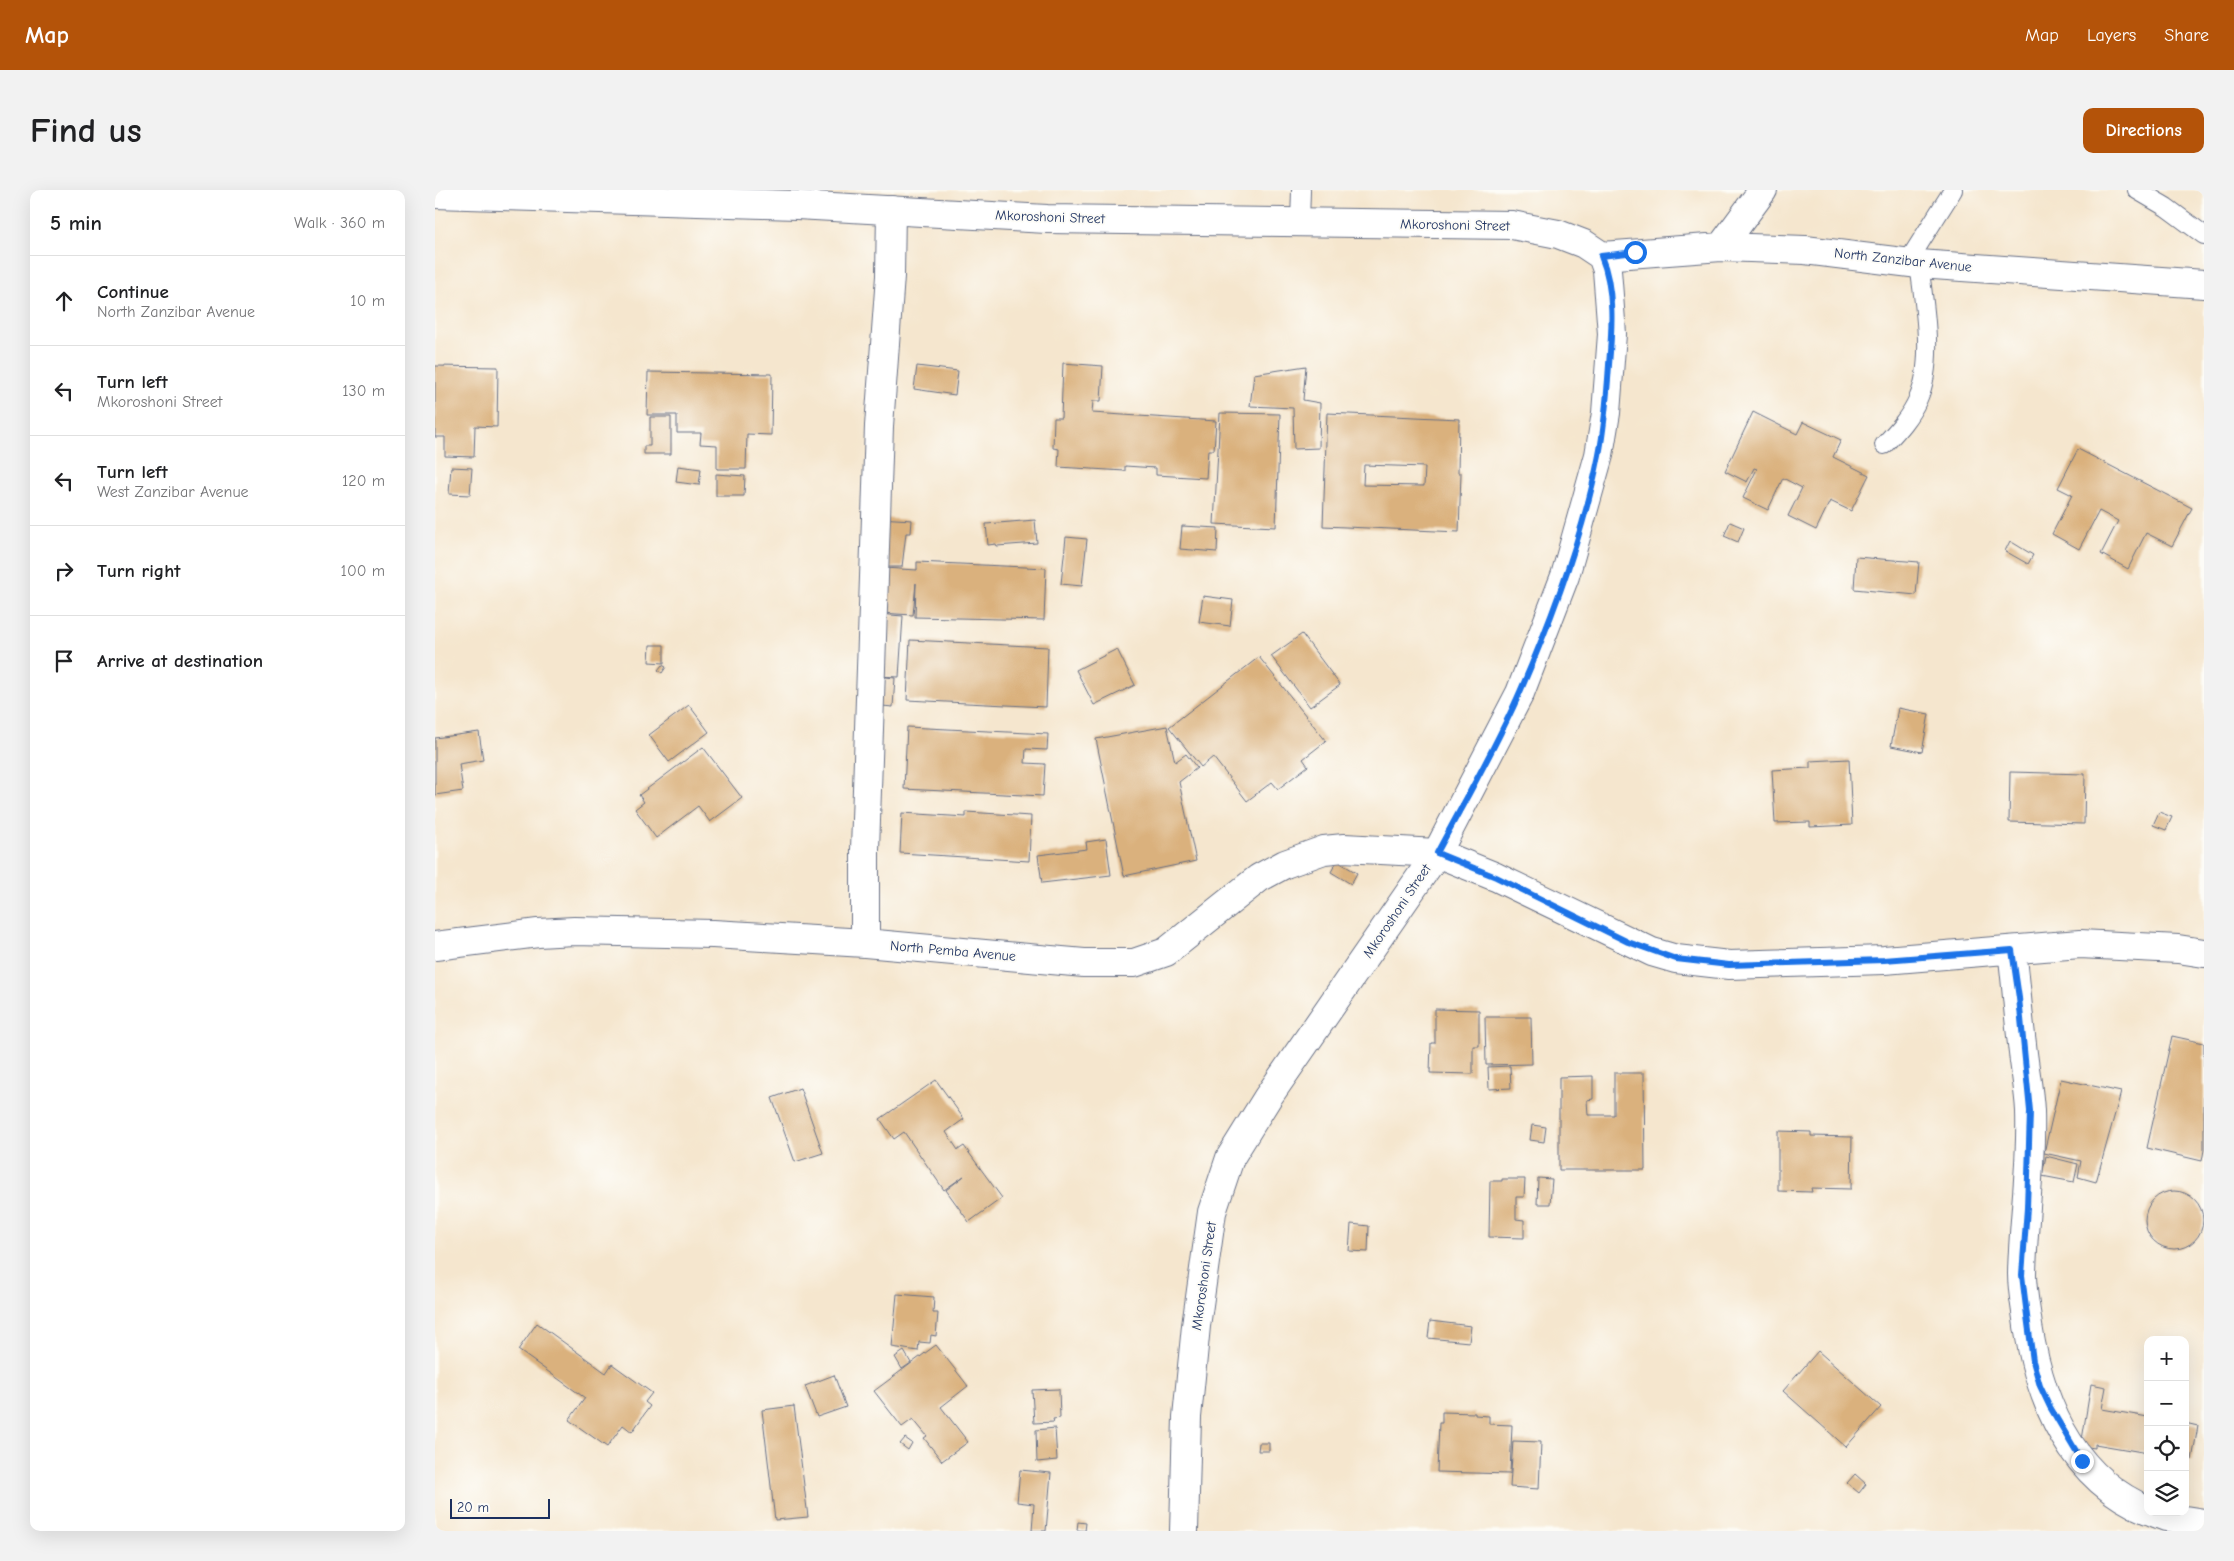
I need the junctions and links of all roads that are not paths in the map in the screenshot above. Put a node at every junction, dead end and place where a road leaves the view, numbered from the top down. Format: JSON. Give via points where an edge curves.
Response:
{"nodes":[{"id":1,"x":1301,"y":190,"type":"edge"},
{"id":2,"x":1763,"y":190,"type":"edge"},
{"id":3,"x":1953,"y":190,"type":"edge"},
{"id":4,"x":2137,"y":190,"type":"edge"},
{"id":5,"x":435,"y":194,"type":"edge"},
{"id":6,"x":543,"y":194,"type":"edge"},
{"id":7,"x":891,"y":210,"type":"junction"},
{"id":8,"x":1300,"y":222,"type":"junction"},
{"id":9,"x":2204,"y":235,"type":"edge"},
{"id":10,"x":1721,"y":246,"type":"junction"},
{"id":11,"x":1601,"y":256,"type":"junction"},
{"id":12,"x":1913,"y":264,"type":"junction"},
{"id":13,"x":2204,"y":284,"type":"edge"},
{"id":14,"x":1883,"y":445,"type":"dead end"},
{"id":15,"x":1437,"y":853,"type":"junction"},
{"id":16,"x":865,"y":943,"type":"junction"},
{"id":17,"x":435,"y":946,"type":"edge"},
{"id":18,"x":2012,"y":950,"type":"junction"},
{"id":19,"x":2204,"y":953,"type":"edge"},
{"id":20,"x":2144,"y":1508,"type":"edge"},
{"id":21,"x":2150,"y":1516,"type":"edge"},
{"id":22,"x":2163,"y":1516,"type":"edge"},
{"id":23,"x":2204,"y":1524,"type":"edge"},
{"id":24,"x":1184,"y":1531,"type":"edge"},
{"id":25,"x":2151,"y":1531,"type":"edge"}],
"edges":[{"from":1,"to":8,"type":"lane"},
{"from":2,"to":10,"type":"street"},
{"from":3,"to":12,"type":"lane"},
{"from":4,"to":9,"type":"lane"},
{"from":5,"to":6,"type":"street","name":"Mkoroshoni Street"},
{"from":6,"to":7,"type":"street","name":"Mkoroshoni Street"},
{"from":7,"to":8,"type":"street","name":"Mkoroshoni Street","via":[[1047,219]]},
{"from":7,"to":16,"type":"street","via":[[890,276],[879,426],[865,850]]},
{"from":8,"to":11,"type":"street","name":"Mkoroshoni Street","via":[[1512,225],[1557,234],[1584,244]]},
{"from":10,"to":11,"type":"street","name":"North Zanzibar Avenue"},
{"from":10,"to":12,"type":"street","name":"North Zanzibar Avenue","via":[[1805,250]]},
{"from":11,"to":15,"type":"street","name":"Mkoroshoni Street","via":[[1607,270],[1612,334],[1606,413],[1587,505],[1565,576],[1520,693]]},
{"from":12,"to":13,"type":"street","name":"North Zanzibar Avenue"},
{"from":12,"to":14,"type":"lane","via":[[1926,322],[1927,357],[1919,398],[1902,425]]},
{"from":15,"to":16,"type":"street","name":"North Pemba Avenue","via":[[1343,848],[1305,856],[1259,878],[1166,952],[1134,963],[1084,963]]},
{"from":15,"to":18,"type":"street","name":"North Pemba Avenue","via":[[1496,877],[1628,942],[1676,959],[1729,965],[1884,960]]},
{"from":15,"to":24,"type":"street","name":"Mkoroshoni Street","via":[[1230,1158],[1212,1212],[1196,1326],[1187,1417]]},
{"from":16,"to":17,"type":"street","name":"North Pemba Avenue","via":[[713,934],[574,931],[538,932]]},
{"from":18,"to":19,"type":"street","name":"North Pemba Avenue","via":[[2081,944]]},
{"from":18,"to":20,"type":"street","via":[[2030,1111],[2022,1275],[2033,1361],[2050,1407],[2082,1461],[2114,1492]]},
{"from":21,"to":25,"type":"street"},
{"from":22,"to":23,"type":"street"}]}
